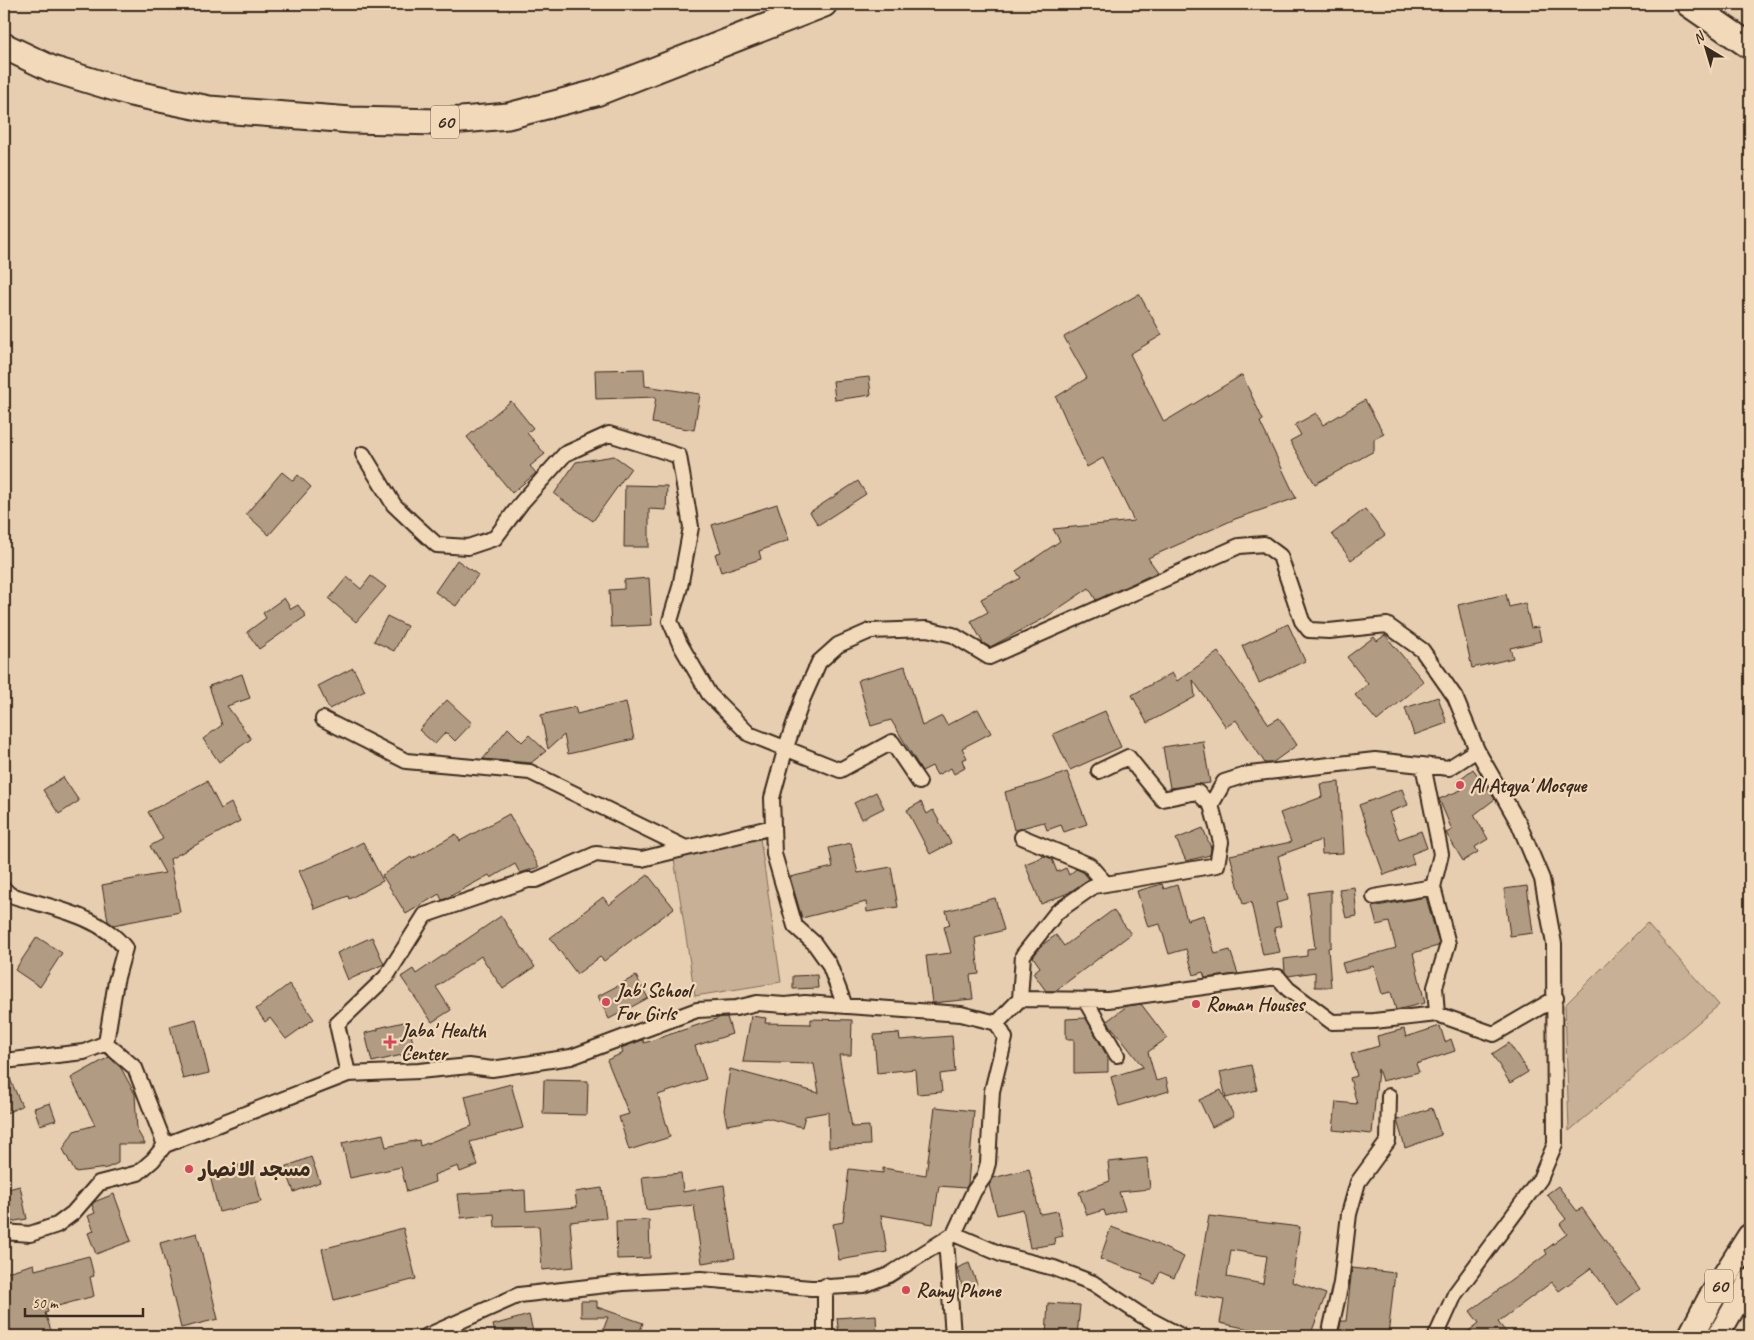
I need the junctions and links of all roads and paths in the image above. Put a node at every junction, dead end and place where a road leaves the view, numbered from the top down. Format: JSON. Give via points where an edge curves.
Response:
{"nodes":[{"id":1,"x":824,"y":4,"type":"edge"},
{"id":2,"x":1690,"y":4,"type":"edge"},
{"id":3,"x":4,"y":40,"type":"edge"},
{"id":4,"x":4,"y":46,"type":"edge"},
{"id":5,"x":1750,"y":46,"type":"edge"},
{"id":6,"x":52,"y":69,"type":"junction"},
{"id":7,"x":363,"y":454,"type":"dead end"},
{"id":8,"x":323,"y":719,"type":"dead end"},
{"id":9,"x":786,"y":747,"type":"junction"},
{"id":10,"x":1477,"y":750,"type":"junction"},
{"id":11,"x":1423,"y":765,"type":"junction"},
{"id":12,"x":1099,"y":771,"type":"dead end"},
{"id":13,"x":919,"y":782,"type":"dead end"},
{"id":14,"x":1211,"y":805,"type":"junction"},
{"id":15,"x":773,"y":827,"type":"junction"},
{"id":16,"x":1022,"y":837,"type":"dead end"},
{"id":17,"x":686,"y":848,"type":"junction"},
{"id":18,"x":1106,"y":884,"type":"junction"},
{"id":19,"x":1433,"y":887,"type":"junction"},
{"id":20,"x":4,"y":889,"type":"edge"},
{"id":21,"x":1374,"y":898,"type":"dead end"},
{"id":22,"x":1020,"y":998,"type":"junction"},
{"id":23,"x":1556,"y":998,"type":"junction"},
{"id":24,"x":1085,"y":1000,"type":"junction"},
{"id":25,"x":845,"y":1006,"type":"junction"},
{"id":26,"x":1437,"y":1014,"type":"junction"},
{"id":27,"x":997,"y":1023,"type":"junction"},
{"id":28,"x":106,"y":1043,"type":"junction"},
{"id":29,"x":1117,"y":1055,"type":"dead end"},
{"id":30,"x":4,"y":1061,"type":"edge"},
{"id":31,"x":348,"y":1074,"type":"junction"},
{"id":32,"x":1389,"y":1096,"type":"dead end"},
{"id":33,"x":165,"y":1145,"type":"junction"},
{"id":34,"x":4,"y":1232,"type":"edge"},
{"id":35,"x":950,"y":1237,"type":"junction"},
{"id":36,"x":1750,"y":1237,"type":"edge"},
{"id":37,"x":1750,"y":1280,"type":"edge"},
{"id":38,"x":825,"y":1286,"type":"junction"},
{"id":39,"x":1750,"y":1303,"type":"edge"},
{"id":40,"x":427,"y":1336,"type":"edge"},
{"id":41,"x":825,"y":1336,"type":"edge"},
{"id":42,"x":953,"y":1336,"type":"edge"},
{"id":43,"x":1181,"y":1336,"type":"edge"},
{"id":44,"x":1329,"y":1336,"type":"edge"},
{"id":45,"x":1436,"y":1336,"type":"edge"},
{"id":46,"x":1691,"y":1336,"type":"edge"},
{"id":47,"x":1718,"y":1336,"type":"edge"},
{"id":48,"x":1731,"y":1336,"type":"edge"}],
"edges":[{"from":1,"to":6,"type":"highway","number":"60","via":[[596,93],[508,116],[438,122],[351,120],[209,109],[131,93]]},
{"from":2,"to":5,"type":"highway"},
{"from":3,"to":6,"type":"highway","number":"60"},
{"from":4,"to":6,"type":"highway","number":"60"},
{"from":7,"to":9,"type":"street","via":[[394,505],[420,530],[438,545],[468,547],[496,538],[522,502],[565,454],[609,434],[679,456],[691,527],[670,621],[709,694],[749,734]]},
{"from":8,"to":17,"type":"street","via":[[406,761],[530,772]]},
{"from":9,"to":10,"type":"street","via":[[819,662],[838,645],[870,631],[927,629],[953,635],[989,657],[1240,546],[1264,544],[1280,556],[1302,621],[1309,630],[1387,625],[1422,650],[1454,697]]},
{"from":9,"to":13,"type":"street","via":[[840,770],[892,742]]},
{"from":9,"to":15,"type":"street","via":[[772,798]]},
{"from":10,"to":11,"type":"street","via":[[1449,768]]},
{"from":10,"to":23,"type":"street","via":[[1519,824],[1542,879],[1554,944]]},
{"from":11,"to":14,"type":"street","via":[[1375,760],[1249,774],[1224,782]]},
{"from":11,"to":19,"type":"street","via":[[1441,854]]},
{"from":12,"to":14,"type":"street","via":[[1128,757],[1162,799],[1197,792]]},
{"from":14,"to":18,"type":"street","via":[[1221,842],[1217,865]]},
{"from":15,"to":17,"type":"street"},
{"from":15,"to":25,"type":"street","via":[[774,854],[795,926],[814,943],[829,964]]},
{"from":16,"to":18,"type":"street","via":[[1089,865]]},
{"from":17,"to":31,"type":"street","via":[[642,859],[596,854],[536,880],[425,915],[386,977],[337,1024]]},
{"from":18,"to":22,"type":"street","via":[[1094,886],[1057,912],[1023,955]]},
{"from":19,"to":21,"type":"street"},
{"from":19,"to":26,"type":"street","via":[[1448,944],[1434,987]]},
{"from":20,"to":28,"type":"street","via":[[10,894],[92,922],[114,934],[124,948]]},
{"from":22,"to":24,"type":"street"},
{"from":22,"to":27,"type":"street"},
{"from":23,"to":26,"type":"street","via":[[1494,1034]]},
{"from":23,"to":45,"type":"street","via":[[1555,1144],[1540,1180],[1455,1294]]},
{"from":24,"to":26,"type":"street","via":[[1108,1000],[1278,977],[1288,989],[1332,1022]]},
{"from":24,"to":29,"type":"street"},
{"from":25,"to":27,"type":"street","via":[[961,1014]]},
{"from":25,"to":31,"type":"street","via":[[757,1003],[736,1008],[697,1010],[571,1057],[492,1069],[469,1066]]},
{"from":27,"to":35,"type":"street","via":[[1005,1038],[992,1091],[988,1162],[984,1177]]},
{"from":28,"to":30,"type":"street","via":[[84,1052]]},
{"from":28,"to":33,"type":"street","via":[[135,1068]]},
{"from":31,"to":33,"type":"street"},
{"from":32,"to":44,"type":"street","via":[[1388,1141],[1358,1182],[1349,1214],[1341,1283]]},
{"from":33,"to":34,"type":"street","via":[[138,1173],[99,1183],[73,1213],[57,1225],[30,1234]]},
{"from":35,"to":38,"type":"street","via":[[889,1275],[863,1285]]},
{"from":35,"to":42,"type":"street"},
{"from":35,"to":43,"type":"street","via":[[1093,1283],[1141,1315]]},
{"from":36,"to":46,"type":"highway","number":"60"},
{"from":37,"to":47,"type":"main road"},
{"from":38,"to":40,"type":"street","via":[[773,1287],[701,1279],[623,1283],[519,1295]]},
{"from":38,"to":41,"type":"street"},
{"from":39,"to":48,"type":"main road"}]}
